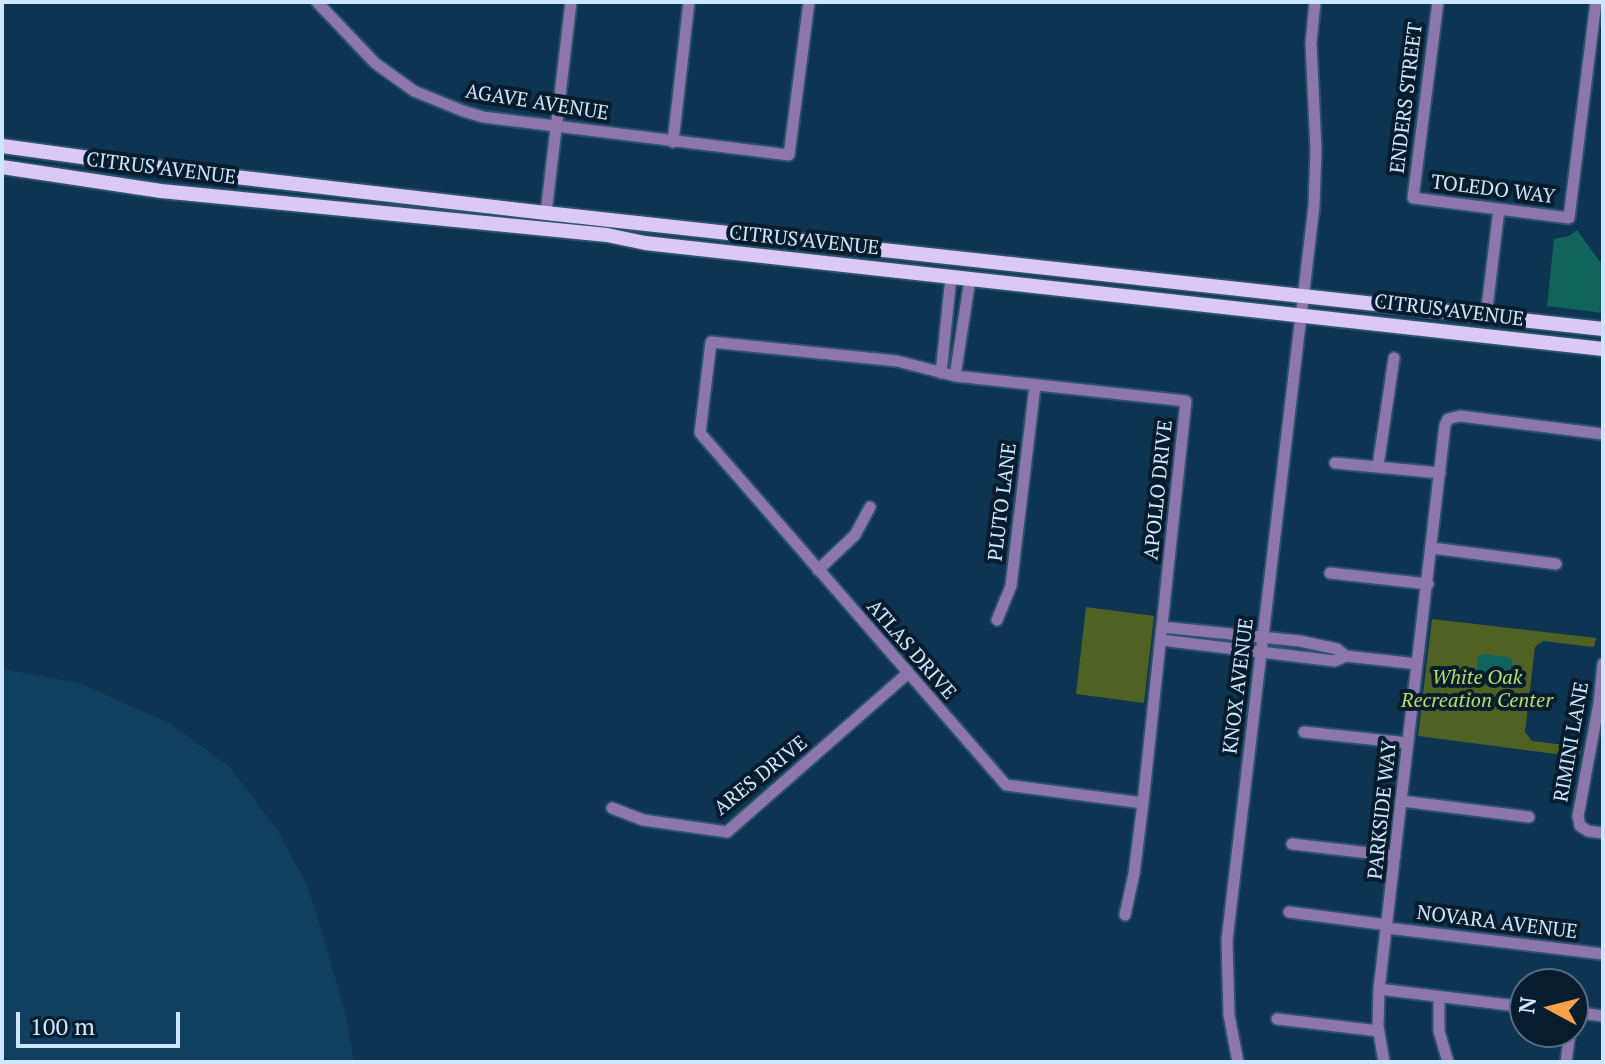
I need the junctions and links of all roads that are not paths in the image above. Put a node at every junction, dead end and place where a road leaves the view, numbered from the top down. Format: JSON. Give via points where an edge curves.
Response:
{"nodes":[{"id":1,"x":317,"y":2,"type":"edge"},
{"id":2,"x":571,"y":2,"type":"edge"},
{"id":3,"x":689,"y":2,"type":"edge"},
{"id":4,"x":809,"y":2,"type":"edge"},
{"id":5,"x":1315,"y":2,"type":"edge"},
{"id":6,"x":1438,"y":2,"type":"edge"},
{"id":7,"x":1596,"y":2,"type":"edge"},
{"id":8,"x":557,"y":126,"type":"junction"},
{"id":9,"x":673,"y":142,"type":"junction"},
{"id":10,"x":2,"y":146,"type":"edge"},
{"id":11,"x":2,"y":167,"type":"edge"},
{"id":12,"x":1413,"y":198,"type":"joint"},
{"id":13,"x":1499,"y":209,"type":"junction"},
{"id":14,"x":546,"y":213,"type":"junction"},
{"id":15,"x":951,"y":277,"type":"junction"},
{"id":16,"x":970,"y":279,"type":"junction"},
{"id":17,"x":1303,"y":294,"type":"junction"},
{"id":18,"x":1300,"y":314,"type":"junction"},
{"id":19,"x":1486,"y":316,"type":"junction"},
{"id":20,"x":947,"y":320,"type":"junction"},
{"id":21,"x":963,"y":322,"type":"junction"},
{"id":22,"x":1603,"y":329,"type":"edge"},
{"id":23,"x":1603,"y":349,"type":"edge"},
{"id":24,"x":1394,"y":358,"type":"dead end"},
{"id":25,"x":941,"y":373,"type":"junction"},
{"id":26,"x":955,"y":376,"type":"junction"},
{"id":27,"x":1035,"y":386,"type":"junction"},
{"id":28,"x":700,"y":433,"type":"joint"},
{"id":29,"x":1603,"y":434,"type":"edge"},
{"id":30,"x":1335,"y":463,"type":"dead end"},
{"id":31,"x":1378,"y":466,"type":"junction"},
{"id":32,"x":1440,"y":473,"type":"junction"},
{"id":33,"x":870,"y":507,"type":"dead end"},
{"id":34,"x":1432,"y":548,"type":"junction"},
{"id":35,"x":1556,"y":564,"type":"dead end"},
{"id":36,"x":818,"y":570,"type":"junction"},
{"id":37,"x":1330,"y":573,"type":"dead end"},
{"id":38,"x":1428,"y":584,"type":"junction"},
{"id":39,"x":997,"y":620,"type":"dead end"},
{"id":40,"x":1162,"y":627,"type":"junction"},
{"id":41,"x":1212,"y":632,"type":"junction"},
{"id":42,"x":1263,"y":637,"type":"junction"},
{"id":43,"x":1161,"y":640,"type":"junction"},
{"id":44,"x":1211,"y":647,"type":"junction"},
{"id":45,"x":1261,"y":654,"type":"junction"},
{"id":46,"x":1346,"y":656,"type":"junction"},
{"id":47,"x":1417,"y":664,"type":"junction"},
{"id":48,"x":1603,"y":664,"type":"edge"},
{"id":49,"x":907,"y":674,"type":"junction"},
{"id":50,"x":1601,"y":703,"type":"edge"},
{"id":51,"x":1304,"y":732,"type":"dead end"},
{"id":52,"x":1408,"y":743,"type":"junction"},
{"id":53,"x":1402,"y":801,"type":"junction"},
{"id":54,"x":1143,"y":803,"type":"junction"},
{"id":55,"x":612,"y":808,"type":"dead end"},
{"id":56,"x":1529,"y":817,"type":"dead end"},
{"id":57,"x":1603,"y":833,"type":"edge"},
{"id":58,"x":1292,"y":844,"type":"dead end"},
{"id":59,"x":1395,"y":856,"type":"junction"},
{"id":60,"x":1289,"y":912,"type":"dead end"},
{"id":61,"x":1125,"y":915,"type":"dead end"},
{"id":62,"x":1387,"y":926,"type":"junction"},
{"id":63,"x":1603,"y":954,"type":"edge"},
{"id":64,"x":1379,"y":989,"type":"junction"},
{"id":65,"x":1439,"y":997,"type":"junction"},
{"id":66,"x":1509,"y":1005,"type":"edge"},
{"id":67,"x":1277,"y":1019,"type":"dead end"},
{"id":68,"x":1379,"y":1031,"type":"junction"},
{"id":69,"x":1238,"y":1062,"type":"edge"},
{"id":70,"x":1384,"y":1062,"type":"edge"},
{"id":71,"x":1448,"y":1062,"type":"edge"}],
"edges":[{"from":1,"to":8,"type":"street","name":"AGAVE AVENUE","via":[[375,63],[414,91],[483,117]]},
{"from":2,"to":8,"type":"street"},
{"from":3,"to":9,"type":"street"},
{"from":4,"to":9,"type":"street","name":"AGAVE AVENUE","via":[[789,155]]},
{"from":5,"to":17,"type":"street","name":"KNOX AVENUE","via":[[1311,65],[1316,178]]},
{"from":6,"to":12,"type":"street","name":"ENDERS STREET"},
{"from":7,"to":13,"type":"street","name":"TOLEDO WAY","via":[[1569,218]]},
{"from":8,"to":9,"type":"street","name":"AGAVE AVENUE"},
{"from":8,"to":14,"type":"street"},
{"from":10,"to":14,"type":"main road","name":"CITRUS AVENUE"},
{"from":11,"to":15,"type":"main road","name":"CITRUS AVENUE","via":[[161,191],[607,235]]},
{"from":12,"to":13,"type":"street","name":"TOLEDO WAY"},
{"from":13,"to":19,"type":"street"},
{"from":14,"to":17,"type":"main road","name":"CITRUS AVENUE"},
{"from":15,"to":16,"type":"main road","name":"CITRUS AVENUE"},
{"from":15,"to":20,"type":"street"},
{"from":16,"to":18,"type":"main road","name":"CITRUS AVENUE"},
{"from":16,"to":21,"type":"street"},
{"from":17,"to":18,"type":"street","name":"KNOX AVENUE"},
{"from":17,"to":19,"type":"main road","name":"CITRUS AVENUE"},
{"from":18,"to":23,"type":"main road","name":"CITRUS AVENUE"},
{"from":18,"to":42,"type":"street","name":"KNOX AVENUE"},
{"from":19,"to":22,"type":"main road","name":"CITRUS AVENUE"},
{"from":20,"to":21,"type":"street","via":[[954,325]]},
{"from":20,"to":25,"type":"street"},
{"from":21,"to":26,"type":"street"},
{"from":24,"to":31,"type":"street"},
{"from":25,"to":26,"type":"street","name":"APOLLO DRIVE"},
{"from":25,"to":28,"type":"street","name":"APOLLO DRIVE","via":[[897,361],[711,342]]},
{"from":26,"to":27,"type":"street","name":"APOLLO DRIVE"},
{"from":27,"to":39,"type":"street","name":"PLUTO LANE","via":[[1011,586]]},
{"from":27,"to":40,"type":"street","name":"APOLLO DRIVE","via":[[1186,401]]},
{"from":28,"to":36,"type":"street","name":"ATLAS DRIVE"},
{"from":29,"to":32,"type":"street","name":"PARKSIDE WAY","via":[[1460,416],[1445,425]]},
{"from":30,"to":31,"type":"street"},
{"from":31,"to":32,"type":"street"},
{"from":32,"to":34,"type":"street","name":"PARKSIDE WAY"},
{"from":33,"to":36,"type":"street","via":[[855,535]]},
{"from":34,"to":35,"type":"street"},
{"from":34,"to":38,"type":"street","name":"PARKSIDE WAY"},
{"from":36,"to":49,"type":"street","name":"ATLAS DRIVE"},
{"from":37,"to":38,"type":"street"},
{"from":38,"to":47,"type":"street","name":"PARKSIDE WAY"},
{"from":40,"to":41,"type":"street"},
{"from":40,"to":43,"type":"street","name":"APOLLO DRIVE"},
{"from":41,"to":42,"type":"street"},
{"from":41,"to":44,"type":"street"},
{"from":42,"to":45,"type":"street","name":"KNOX AVENUE"},
{"from":42,"to":46,"type":"street","via":[[1337,649]]},
{"from":43,"to":44,"type":"street"},
{"from":43,"to":54,"type":"street","name":"APOLLO DRIVE"},
{"from":44,"to":45,"type":"street"},
{"from":45,"to":46,"type":"street","via":[[1335,661]]},
{"from":45,"to":69,"type":"street","name":"KNOX AVENUE","via":[[1227,940],[1229,1015]]},
{"from":46,"to":47,"type":"street"},
{"from":47,"to":52,"type":"street","name":"PARKSIDE WAY"},
{"from":48,"to":50,"type":"street","name":"RIMINI LANE"},
{"from":49,"to":54,"type":"street","name":"ATLAS DRIVE","via":[[1006,785]]},
{"from":49,"to":55,"type":"street","name":"ARES DRIVE","via":[[727,832],[643,820]]},
{"from":50,"to":57,"type":"street","name":"RIMINI LANE","via":[[1578,816],[1580,826]]},
{"from":51,"to":52,"type":"street"},
{"from":52,"to":53,"type":"street","name":"PARKSIDE WAY"},
{"from":53,"to":56,"type":"street"},
{"from":53,"to":59,"type":"street","name":"PARKSIDE WAY"},
{"from":54,"to":61,"type":"street","name":"APOLLO DRIVE"},
{"from":58,"to":59,"type":"street"},
{"from":59,"to":62,"type":"street","name":"PARKSIDE WAY"},
{"from":60,"to":62,"type":"street","name":"NOVARA AVENUE"},
{"from":62,"to":63,"type":"street","name":"NOVARA AVENUE"},
{"from":62,"to":64,"type":"street","name":"PARKSIDE WAY"},
{"from":64,"to":65,"type":"street"},
{"from":64,"to":68,"type":"street","name":"PARKSIDE WAY"},
{"from":65,"to":66,"type":"street"},
{"from":65,"to":71,"type":"street","via":[[1439,1031]]},
{"from":67,"to":68,"type":"street"},
{"from":68,"to":70,"type":"street","name":"PARKSIDE WAY"}]}
